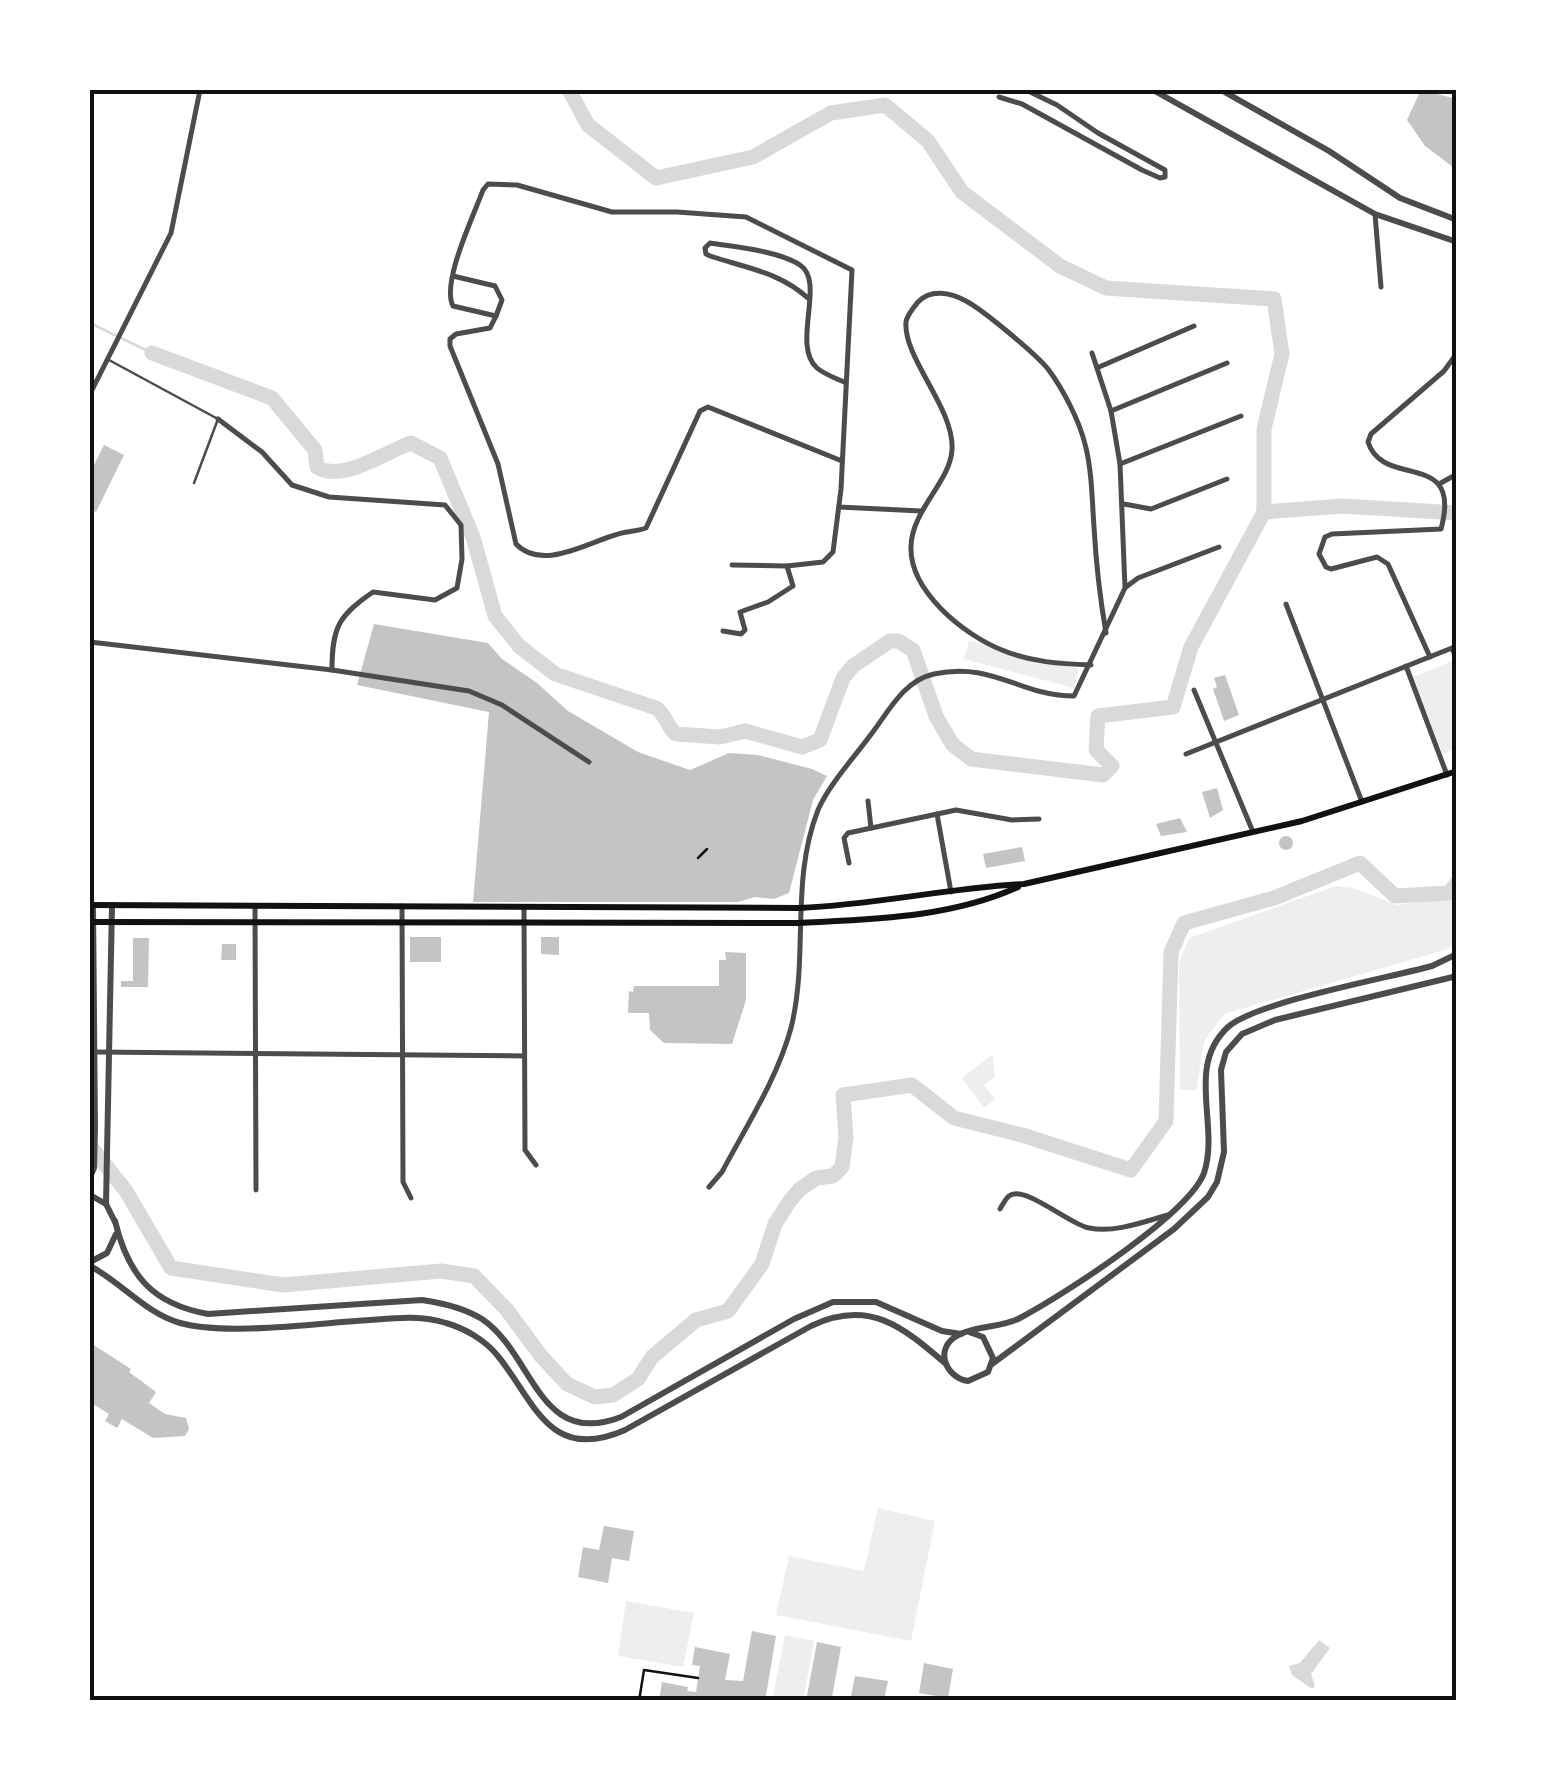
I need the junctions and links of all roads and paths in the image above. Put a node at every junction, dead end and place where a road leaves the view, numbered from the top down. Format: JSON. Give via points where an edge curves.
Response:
{"nodes":[{"id":1,"x":200,"y":90,"type":"edge"},
{"id":2,"x":1026,"y":90,"type":"edge"},
{"id":3,"x":1153,"y":90,"type":"edge"},
{"id":4,"x":1221,"y":90,"type":"edge"},
{"id":5,"x":999,"y":97,"type":"dead end"},
{"id":6,"x":1376,"y":214,"type":"junction"},
{"id":7,"x":1457,"y":220,"type":"edge"},
{"id":8,"x":1457,"y":242,"type":"edge"},
{"id":9,"x":452,"y":276,"type":"junction"},
{"id":10,"x":1381,"y":287,"type":"dead end"},
{"id":11,"x":809,"y":299,"type":"junction"},
{"id":12,"x":496,"y":316,"type":"junction"},
{"id":13,"x":1194,"y":326,"type":"dead end"},
{"id":14,"x":1092,"y":353,"type":"dead end"},
{"id":15,"x":1457,"y":353,"type":"edge"},
{"id":16,"x":110,"y":358,"type":"junction"},
{"id":17,"x":1227,"y":362,"type":"dead end"},
{"id":18,"x":1099,"y":368,"type":"junction"},
{"id":19,"x":844,"y":382,"type":"junction"},
{"id":20,"x":90,"y":394,"type":"edge"},
{"id":21,"x":1112,"y":411,"type":"junction"},
{"id":22,"x":1241,"y":416,"type":"dead end"},
{"id":23,"x":218,"y":419,"type":"junction"},
{"id":24,"x":842,"y":462,"type":"junction"},
{"id":25,"x":1120,"y":464,"type":"junction"},
{"id":26,"x":1457,"y":474,"type":"edge"},
{"id":27,"x":1227,"y":479,"type":"dead end"},
{"id":28,"x":194,"y":483,"type":"dead end"},
{"id":29,"x":1439,"y":484,"type":"junction"},
{"id":30,"x":1124,"y":504,"type":"junction"},
{"id":31,"x":840,"y":507,"type":"junction"},
{"id":32,"x":920,"y":511,"type":"junction"},
{"id":33,"x":1219,"y":547,"type":"dead end"},
{"id":34,"x":732,"y":565,"type":"dead end"},
{"id":35,"x":787,"y":566,"type":"junction"},
{"id":36,"x":1125,"y":588,"type":"junction"},
{"id":37,"x":1286,"y":604,"type":"dead end"},
{"id":38,"x":723,"y":631,"type":"dead end"},
{"id":39,"x":1106,"y":634,"type":"junction"},
{"id":40,"x":90,"y":642,"type":"edge"},
{"id":41,"x":1454,"y":647,"type":"edge"},
{"id":42,"x":1430,"y":657,"type":"junction"},
{"id":43,"x":1457,"y":660,"type":"edge"},
{"id":44,"x":1091,"y":665,"type":"junction"},
{"id":45,"x":1406,"y":666,"type":"junction"},
{"id":46,"x":332,"y":670,"type":"junction"},
{"id":47,"x":1194,"y":690,"type":"dead end"},
{"id":48,"x":1325,"y":700,"type":"junction"},
{"id":49,"x":1216,"y":744,"type":"junction"},
{"id":50,"x":1186,"y":754,"type":"dead end"},
{"id":51,"x":589,"y":762,"type":"dead end"},
{"id":52,"x":1457,"y":771,"type":"edge"},
{"id":53,"x":1446,"y":775,"type":"junction"},
{"id":54,"x":868,"y":801,"type":"dead end"},
{"id":55,"x":1363,"y":803,"type":"junction"},
{"id":56,"x":938,"y":814,"type":"junction"},
{"id":57,"x":1038,"y":819,"type":"dead end"},
{"id":58,"x":871,"y":828,"type":"junction"},
{"id":59,"x":1253,"y":832,"type":"junction"},
{"id":60,"x":708,"y":849,"type":"dead end"},
{"id":61,"x":698,"y":858,"type":"dead end"},
{"id":62,"x":849,"y":863,"type":"dead end"},
{"id":63,"x":1024,"y":884,"type":"junction"},
{"id":64,"x":951,"y":892,"type":"junction"},
{"id":65,"x":92,"y":905,"type":"edge"},
{"id":66,"x":112,"y":905,"type":"junction"},
{"id":67,"x":402,"y":906,"type":"junction"},
{"id":68,"x":255,"y":907,"type":"junction"},
{"id":69,"x":524,"y":907,"type":"junction"},
{"id":70,"x":823,"y":907,"type":"junction"},
{"id":71,"x":677,"y":908,"type":"junction"},
{"id":72,"x":799,"y":908,"type":"junction"},
{"id":73,"x":92,"y":922,"type":"edge"},
{"id":74,"x":112,"y":922,"type":"junction"},
{"id":75,"x":255,"y":922,"type":"junction"},
{"id":76,"x":402,"y":922,"type":"junction"},
{"id":77,"x":824,"y":922,"type":"junction"},
{"id":78,"x":525,"y":923,"type":"junction"},
{"id":79,"x":799,"y":923,"type":"junction"},
{"id":80,"x":678,"y":924,"type":"junction"},
{"id":81,"x":1457,"y":954,"type":"edge"},
{"id":82,"x":1457,"y":976,"type":"edge"},
{"id":83,"x":1364,"y":984,"type":"junction"},
{"id":84,"x":1368,"y":997,"type":"junction"},
{"id":85,"x":94,"y":1052,"type":"junction"},
{"id":86,"x":110,"y":1052,"type":"junction"},
{"id":87,"x":256,"y":1055,"type":"junction"},
{"id":88,"x":402,"y":1056,"type":"junction"},
{"id":89,"x":524,"y":1056,"type":"junction"},
{"id":90,"x":536,"y":1165,"type":"dead end"},
{"id":91,"x":90,"y":1177,"type":"edge"},
{"id":92,"x":709,"y":1186,"type":"dead end"},
{"id":93,"x":256,"y":1190,"type":"dead end"},
{"id":94,"x":90,"y":1195,"type":"edge"},
{"id":95,"x":411,"y":1198,"type":"dead end"},
{"id":96,"x":106,"y":1204,"type":"junction"},
{"id":97,"x":1000,"y":1209,"type":"dead end"},
{"id":98,"x":1173,"y":1214,"type":"junction"},
{"id":99,"x":116,"y":1221,"type":"junction"},
{"id":100,"x":90,"y":1264,"type":"edge"},
{"id":101,"x":965,"y":1333,"type":"junction"},
{"id":102,"x":946,"y":1364,"type":"junction"},
{"id":103,"x":992,"y":1365,"type":"junction"},
{"id":104,"x":698,"y":1678,"type":"dead end"},
{"id":105,"x":639,"y":1701,"type":"edge"}],
"edges":[{"from":1,"to":16,"type":"street","via":[[170,232]]},
{"from":2,"to":5,"type":"street","via":[[1166,176]]},
{"from":3,"to":6,"type":"street"},
{"from":4,"to":7,"type":"street","via":[[1400,198]]},
{"from":6,"to":8,"type":"street"},
{"from":6,"to":10,"type":"street"},
{"from":9,"to":12,"type":"street","via":[[453,306]]},
{"from":9,"to":12,"type":"street","via":[[496,286],[502,300]]},
{"from":9,"to":19,"type":"street","via":[[483,190],[493,182],[612,212],[746,217],[852,270]]},
{"from":11,"to":11,"type":"street","via":[[810,279],[799,264],[706,246],[710,256],[769,273]]},
{"from":11,"to":19,"type":"street","via":[[810,359]]},
{"from":12,"to":24,"type":"street","via":[[490,328],[456,334],[450,346],[498,464],[522,550],[576,551],[646,528],[700,411],[708,407]]},
{"from":13,"to":18,"type":"street"},
{"from":14,"to":18,"type":"street"},
{"from":15,"to":29,"type":"street","via":[[1368,442],[1386,464],[1422,472]]},
{"from":16,"to":20,"type":"street"},
{"from":16,"to":23,"type":"lane"},
{"from":17,"to":21,"type":"street"},
{"from":18,"to":21,"type":"street"},
{"from":19,"to":24,"type":"street"},
{"from":21,"to":25,"type":"street"},
{"from":22,"to":25,"type":"street"},
{"from":23,"to":28,"type":"lane"},
{"from":23,"to":46,"type":"street","via":[[292,485],[330,497],[445,505],[461,525],[457,588],[434,600],[373,592],[342,616]]},
{"from":24,"to":31,"type":"street"},
{"from":25,"to":30,"type":"street"},
{"from":26,"to":29,"type":"street"},
{"from":27,"to":30,"type":"street","via":[[1151,509]]},
{"from":29,"to":42,"type":"street","via":[[1445,500],[1438,530],[1332,534],[1319,554],[1331,569],[1377,558],[1388,564]]},
{"from":30,"to":36,"type":"street"},
{"from":31,"to":32,"type":"street"},
{"from":31,"to":35,"type":"street","via":[[833,552],[823,562]]},
{"from":32,"to":39,"type":"street","via":[[952,455],[949,424],[907,330],[908,315],[934,292],[966,300],[1030,350],[1065,399],[1085,443]]},
{"from":32,"to":44,"type":"street","via":[[910,547],[913,562],[941,606],[1002,650]]},
{"from":33,"to":36,"type":"street"},
{"from":34,"to":35,"type":"street"},
{"from":35,"to":38,"type":"street","via":[[793,586],[740,612],[741,634]]},
{"from":36,"to":39,"type":"street"},
{"from":37,"to":48,"type":"street"},
{"from":39,"to":44,"type":"street"},
{"from":40,"to":46,"type":"street"},
{"from":41,"to":42,"type":"street"},
{"from":41,"to":43,"type":"street"},
{"from":42,"to":45,"type":"street"},
{"from":44,"to":72,"type":"street","via":[[1074,696],[1038,692],[967,668],[911,684],[819,807]]},
{"from":45,"to":48,"type":"street"},
{"from":45,"to":53,"type":"street"},
{"from":46,"to":51,"type":"street","via":[[470,692],[502,704]]},
{"from":47,"to":49,"type":"street"},
{"from":48,"to":49,"type":"street"},
{"from":48,"to":55,"type":"street"},
{"from":49,"to":50,"type":"street"},
{"from":49,"to":59,"type":"street"},
{"from":52,"to":53,"type":"main road"},
{"from":53,"to":55,"type":"main road"},
{"from":54,"to":58,"type":"street"},
{"from":55,"to":59,"type":"main road"},
{"from":56,"to":57,"type":"street"},
{"from":56,"to":58,"type":"street"},
{"from":56,"to":64,"type":"street"},
{"from":58,"to":62,"type":"street","via":[[845,835]]},
{"from":59,"to":63,"type":"main road"},
{"from":60,"to":61,"type":"path"},
{"from":63,"to":64,"type":"main road"},
{"from":63,"to":77,"type":"main road","via":[[953,908]]},
{"from":64,"to":70,"type":"main road"},
{"from":65,"to":66,"type":"main road"},
{"from":65,"to":73,"type":"street"},
{"from":66,"to":68,"type":"main road"},
{"from":66,"to":74,"type":"street"},
{"from":67,"to":68,"type":"main road"},
{"from":67,"to":69,"type":"main road"},
{"from":67,"to":76,"type":"street"},
{"from":68,"to":75,"type":"street"},
{"from":69,"to":71,"type":"main road"},
{"from":69,"to":78,"type":"street"},
{"from":70,"to":72,"type":"main road"},
{"from":70,"to":77,"type":"main road"},
{"from":71,"to":72,"type":"main road"},
{"from":71,"to":80,"type":"main road"},
{"from":72,"to":79,"type":"street"},
{"from":73,"to":74,"type":"main road"},
{"from":73,"to":85,"type":"street"},
{"from":74,"to":75,"type":"main road"},
{"from":74,"to":86,"type":"street"},
{"from":75,"to":76,"type":"main road"},
{"from":75,"to":87,"type":"street"},
{"from":76,"to":78,"type":"main road"},
{"from":76,"to":88,"type":"street"},
{"from":77,"to":79,"type":"main road"},
{"from":78,"to":80,"type":"main road"},
{"from":78,"to":89,"type":"street"},
{"from":79,"to":80,"type":"main road"},
{"from":79,"to":92,"type":"street","via":[[796,1005],[782,1059]]},
{"from":81,"to":83,"type":"street"},
{"from":82,"to":84,"type":"street"},
{"from":83,"to":84,"type":"street"},
{"from":83,"to":98,"type":"street","via":[[1261,1009],[1219,1037],[1206,1068],[1204,1172]]},
{"from":84,"to":103,"type":"street","via":[[1256,1026],[1231,1045],[1221,1070],[1223,1164],[1208,1197]]},
{"from":85,"to":86,"type":"street"},
{"from":85,"to":91,"type":"street"},
{"from":86,"to":87,"type":"street"},
{"from":86,"to":96,"type":"street"},
{"from":87,"to":88,"type":"street"},
{"from":87,"to":93,"type":"street"},
{"from":88,"to":89,"type":"street"},
{"from":88,"to":95,"type":"street","via":[[403,1182]]},
{"from":89,"to":90,"type":"street","via":[[525,1150]]},
{"from":94,"to":96,"type":"street"},
{"from":96,"to":99,"type":"street"},
{"from":97,"to":98,"type":"street","via":[[1016,1193],[1092,1230]]},
{"from":98,"to":101,"type":"street","via":[[1032,1312]]},
{"from":99,"to":100,"type":"street","via":[[112,1246]]},
{"from":99,"to":101,"type":"street","via":[[133,1271],[162,1298],[192,1311],[422,1300],[470,1313],[512,1348],[549,1408],[580,1422],[620,1416],[833,1302],[876,1302],[942,1331]]},
{"from":100,"to":102,"type":"street","via":[[156,1312],[186,1324],[410,1318],[451,1324],[496,1354],[546,1423],[580,1438],[625,1430],[838,1315],[882,1319]]},
{"from":101,"to":102,"type":"street","via":[[949,1343]]},
{"from":101,"to":103,"type":"street","via":[[989,1343]]},
{"from":102,"to":103,"type":"street","via":[[968,1381]]},
{"from":104,"to":105,"type":"path","via":[[644,1670]]}]}
